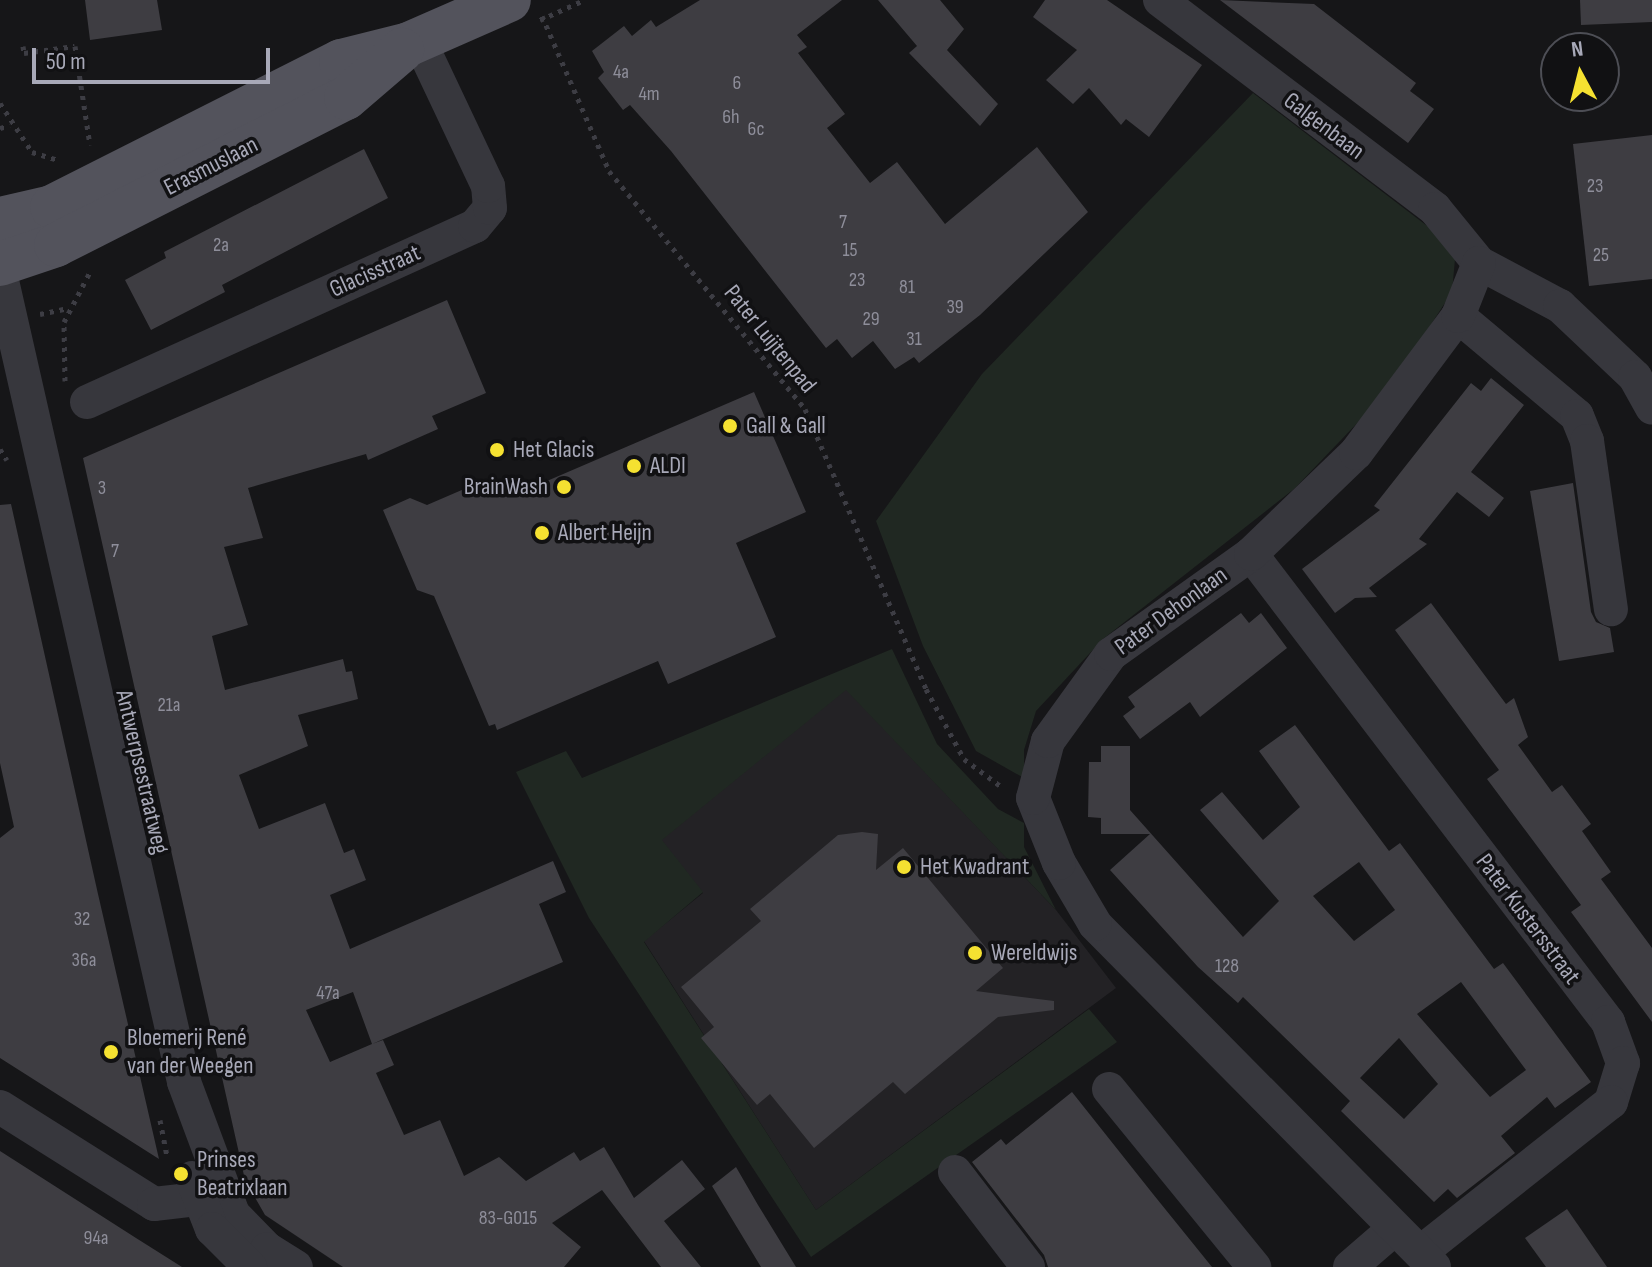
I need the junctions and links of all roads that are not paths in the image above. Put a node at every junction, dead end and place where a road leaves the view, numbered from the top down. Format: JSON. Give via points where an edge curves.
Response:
{"nodes":[{"id":1,"x":1160,"y":0,"type":"edge"},
{"id":2,"x":526,"y":9,"type":"edge"},
{"id":3,"x":414,"y":42,"type":"junction"},
{"id":4,"x":0,"y":219,"type":"edge"},
{"id":5,"x":1479,"y":263,"type":"junction"},
{"id":6,"x":0,"y":264,"type":"edge"},
{"id":7,"x":0,"y":272,"type":"edge"},
{"id":8,"x":1458,"y":316,"type":"junction"},
{"id":9,"x":77,"y":398,"type":"road end"},
{"id":10,"x":1652,"y":408,"type":"edge"},
{"id":11,"x":1251,"y":554,"type":"junction"},
{"id":12,"x":1611,"y":609,"type":"dead end"},
{"id":13,"x":184,"y":1082,"type":"junction"},
{"id":14,"x":1109,"y":1089,"type":"dead end"},
{"id":15,"x":0,"y":1107,"type":"edge"},
{"id":16,"x":955,"y":1172,"type":"dead end"},
{"id":17,"x":197,"y":1199,"type":"junction"},
{"id":18,"x":1394,"y":1229,"type":"junction"},
{"id":19,"x":1427,"y":1260,"type":"edge"},
{"id":20,"x":250,"y":1267,"type":"edge"},
{"id":21,"x":296,"y":1267,"type":"edge"},
{"id":22,"x":1028,"y":1267,"type":"edge"},
{"id":23,"x":1254,"y":1267,"type":"edge"},
{"id":24,"x":1350,"y":1267,"type":"edge"}],
"edges":[{"from":1,"to":5,"type":"street","name":"Galgenbaan","via":[[1435,209]]},
{"from":2,"to":3,"type":"main road","name":"Erasmuslaan"},
{"from":3,"to":4,"type":"main road","name":"Erasmuslaan","via":[[341,61],[52,207]]},
{"from":3,"to":6,"type":"main road","name":"Erasmuslaan","via":[[346,98],[56,245]]},
{"from":3,"to":9,"type":"street","name":"Glacisstraat","via":[[488,186],[490,208],[475,226]]},
{"from":5,"to":8,"type":"street","name":"Pater Dehonlaan"},
{"from":5,"to":10,"type":"street","via":[[1560,306],[1635,377]]},
{"from":7,"to":13,"type":"street","name":"Antwerpsestraatweg"},
{"from":8,"to":11,"type":"street","name":"Pater Dehonlaan","via":[[1356,453]]},
{"from":8,"to":12,"type":"street","via":[[1577,416],[1587,441]]},
{"from":11,"to":18,"type":"street","name":"Pater Dehonlaan","via":[[1111,654],[1048,741],[1033,798],[1059,863],[1095,924]]},
{"from":11,"to":19,"type":"street","name":"Pater Kustersstraat","via":[[1608,1022],[1623,1063],[1611,1102]]},
{"from":13,"to":17,"type":"street","name":"Antwerpsestraatweg","via":[[189,1169]]},
{"from":13,"to":21,"type":"street","name":"Antwerpsestraatweg","via":[[233,1214],[267,1249]]},
{"from":14,"to":23,"type":"street"},
{"from":15,"to":17,"type":"street","via":[[154,1204]]},
{"from":16,"to":22,"type":"street"},
{"from":17,"to":20,"type":"street","name":"Antwerpsestraatweg","via":[[212,1229]]},
{"from":18,"to":19,"type":"street"},
{"from":18,"to":24,"type":"street"}]}
